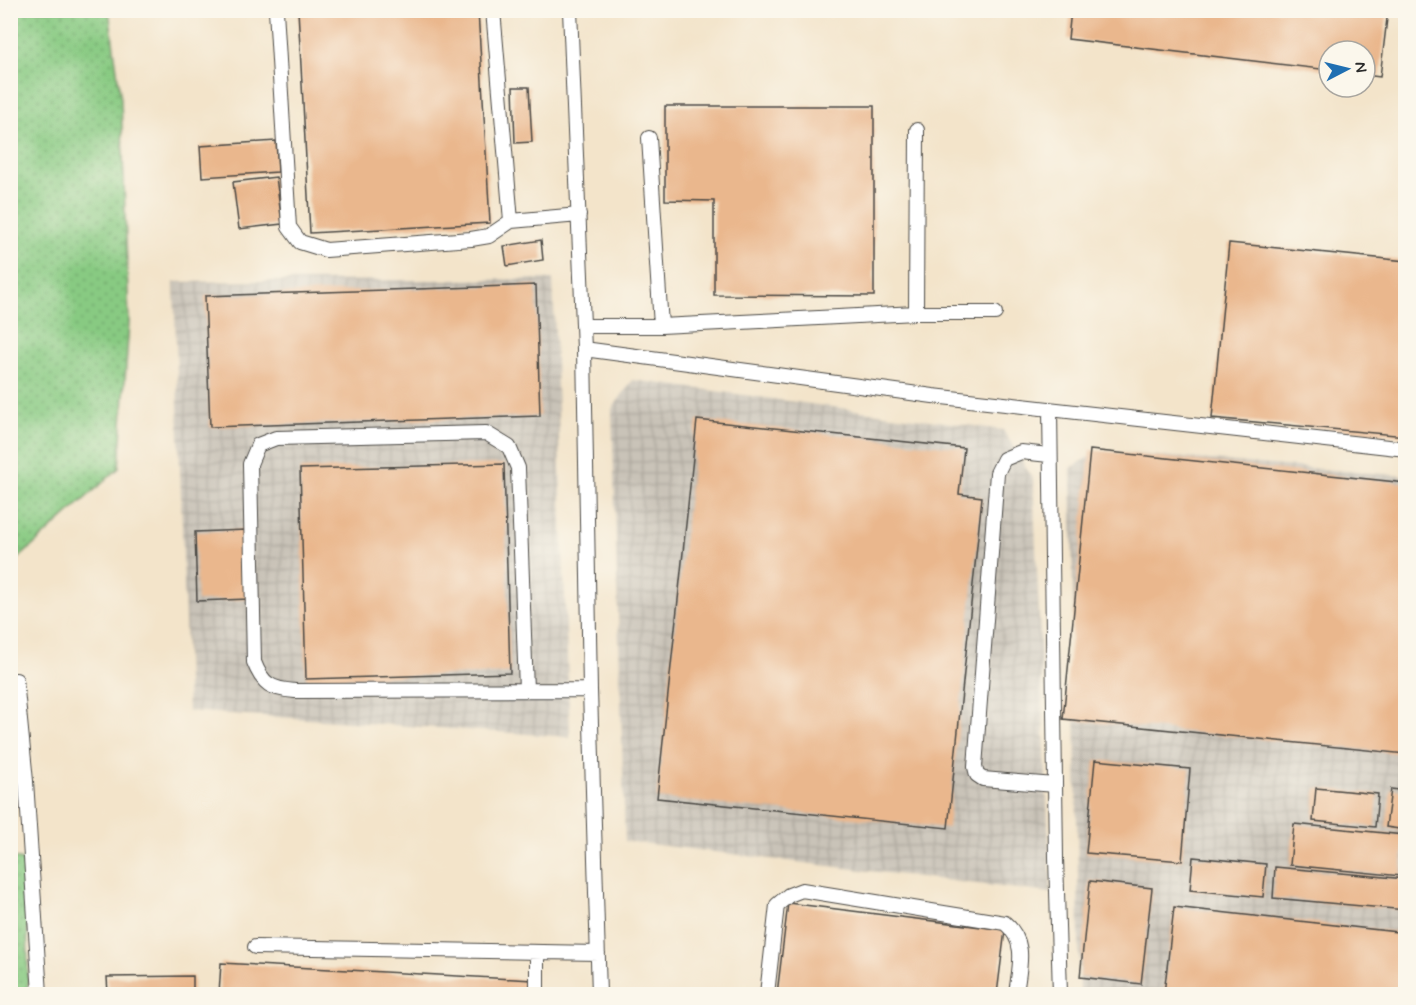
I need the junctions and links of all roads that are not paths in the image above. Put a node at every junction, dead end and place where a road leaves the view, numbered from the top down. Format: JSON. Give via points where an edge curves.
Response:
{"nodes":[{"id":1,"x":276,"y":10,"type":"edge"},
{"id":2,"x":493,"y":10,"type":"edge"},
{"id":3,"x":570,"y":10,"type":"edge"},
{"id":4,"x":917,"y":130,"type":"dead end"},
{"id":5,"x":649,"y":138,"type":"dead end"},
{"id":6,"x":579,"y":215,"type":"junction"},
{"id":7,"x":511,"y":221,"type":"junction"},
{"id":8,"x":916,"y":313,"type":"junction"},
{"id":9,"x":995,"y":313,"type":"dead end"},
{"id":10,"x":584,"y":326,"type":"junction"},
{"id":11,"x":661,"y":326,"type":"junction"},
{"id":12,"x":584,"y":349,"type":"junction"},
{"id":13,"x":1050,"y":409,"type":"junction"},
{"id":14,"x":1406,"y":449,"type":"edge"},
{"id":15,"x":1049,"y":455,"type":"junction"},
{"id":16,"x":16,"y":680,"type":"dead end"},
{"id":17,"x":526,"y":690,"type":"junction"},
{"id":18,"x":590,"y":690,"type":"junction"},
{"id":19,"x":1054,"y":785,"type":"junction"},
{"id":20,"x":255,"y":946,"type":"dead end"},
{"id":21,"x":537,"y":952,"type":"junction"},
{"id":22,"x":598,"y":953,"type":"junction"},
{"id":23,"x":40,"y":994,"type":"edge"},
{"id":24,"x":537,"y":994,"type":"edge"},
{"id":25,"x":599,"y":994,"type":"edge"},
{"id":26,"x":767,"y":994,"type":"edge"},
{"id":27,"x":1016,"y":994,"type":"edge"},
{"id":28,"x":1060,"y":994,"type":"edge"}],
"edges":[{"from":1,"to":7,"type":"lane","via":[[289,227],[300,242],[326,250],[471,239],[489,236]]},
{"from":2,"to":7,"type":"lane"},
{"from":3,"to":6,"type":"lane"},
{"from":4,"to":8,"type":"lane"},
{"from":5,"to":11,"type":"lane"},
{"from":6,"to":7,"type":"lane"},
{"from":6,"to":10,"type":"lane"},
{"from":8,"to":9,"type":"lane"},
{"from":8,"to":11,"type":"lane"},
{"from":10,"to":11,"type":"lane"},
{"from":10,"to":12,"type":"lane"},
{"from":12,"to":13,"type":"lane"},
{"from":12,"to":18,"type":"lane"},
{"from":13,"to":14,"type":"lane"},
{"from":13,"to":15,"type":"lane"},
{"from":15,"to":19,"type":"lane"},
{"from":15,"to":19,"type":"lane","via":[[1021,452],[1004,459],[997,473],[975,767],[977,775],[983,778]]},
{"from":16,"to":23,"type":"lane"},
{"from":17,"to":17,"type":"lane","via":[[295,691],[278,690],[261,679],[254,662],[250,464],[258,445],[276,438],[486,433],[509,447],[518,468]]},
{"from":17,"to":18,"type":"lane"},
{"from":18,"to":22,"type":"lane"},
{"from":19,"to":28,"type":"lane"},
{"from":20,"to":21,"type":"lane"},
{"from":21,"to":22,"type":"lane"},
{"from":21,"to":24,"type":"lane"},
{"from":22,"to":25,"type":"lane"},
{"from":26,"to":27,"type":"lane","via":[[777,905],[802,890],[1005,923],[1020,943]]}]}
